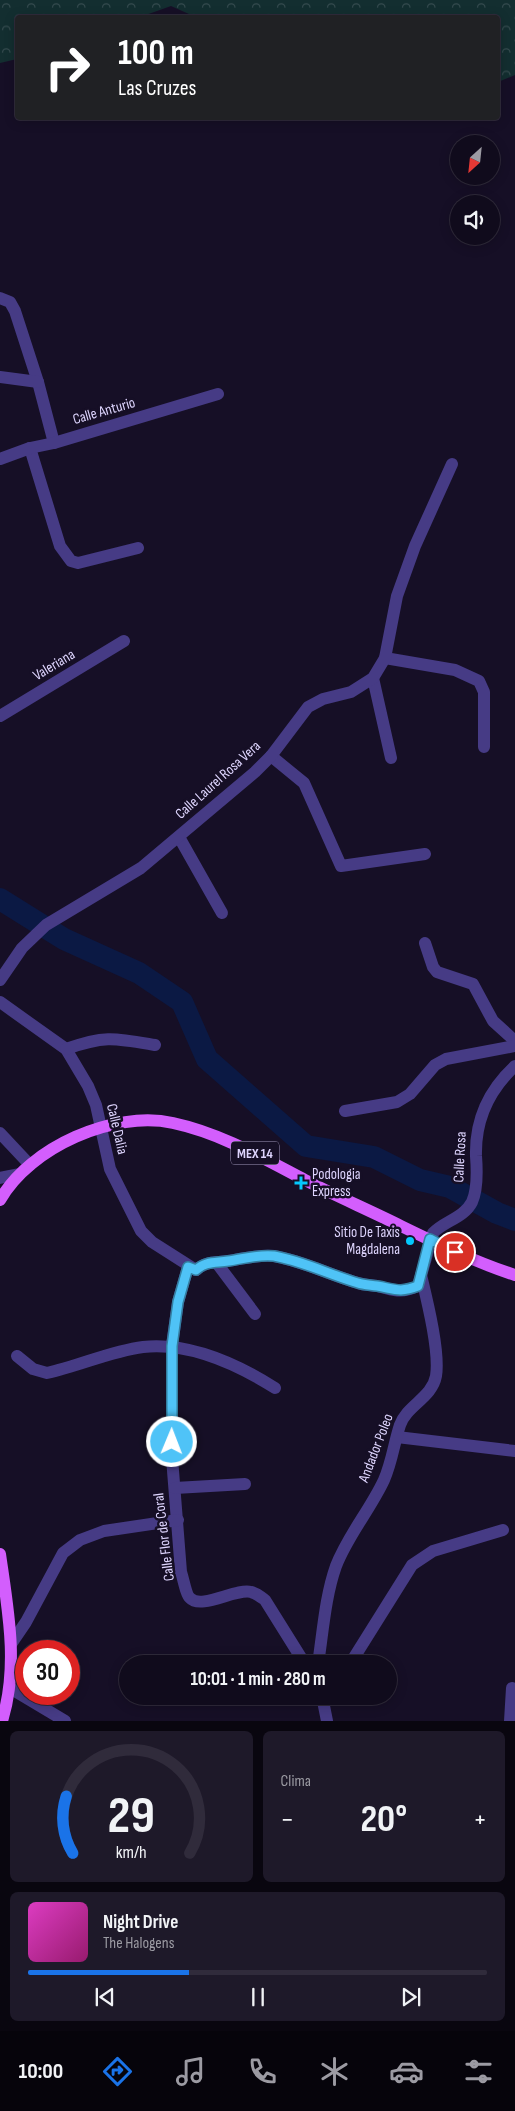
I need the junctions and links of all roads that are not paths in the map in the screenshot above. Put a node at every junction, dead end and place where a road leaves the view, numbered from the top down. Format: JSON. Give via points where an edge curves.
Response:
{"nodes":[{"id":1,"x":0,"y":298,"type":"edge"},
{"id":2,"x":0,"y":376,"type":"edge"},
{"id":3,"x":38,"y":382,"type":"junction"},
{"id":4,"x":218,"y":394,"type":"dead end"},
{"id":5,"x":54,"y":443,"type":"junction"},
{"id":6,"x":30,"y":448,"type":"junction"},
{"id":7,"x":0,"y":458,"type":"edge"},
{"id":8,"x":452,"y":464,"type":"dead end"},
{"id":9,"x":138,"y":548,"type":"dead end"},
{"id":10,"x":124,"y":641,"type":"dead end"},
{"id":11,"x":385,"y":658,"type":"junction"},
{"id":12,"x":373,"y":678,"type":"junction"},
{"id":13,"x":0,"y":716,"type":"edge"},
{"id":14,"x":484,"y":747,"type":"dead end"},
{"id":15,"x":272,"y":756,"type":"junction"},
{"id":16,"x":391,"y":758,"type":"dead end"},
{"id":17,"x":179,"y":837,"type":"junction"},
{"id":18,"x":425,"y":854,"type":"dead end"},
{"id":19,"x":222,"y":913,"type":"dead end"},
{"id":20,"x":425,"y":943,"type":"dead end"},
{"id":21,"x":0,"y":980,"type":"edge"},
{"id":22,"x":0,"y":1002,"type":"edge"},
{"id":23,"x":515,"y":1041,"type":"edge"},
{"id":24,"x":155,"y":1046,"type":"dead end"},
{"id":25,"x":515,"y":1046,"type":"edge"},
{"id":26,"x":66,"y":1049,"type":"junction"},
{"id":27,"x":515,"y":1066,"type":"edge"},
{"id":28,"x":345,"y":1111,"type":"dead end"},
{"id":29,"x":100,"y":1127,"type":"junction"},
{"id":30,"x":0,"y":1133,"type":"edge"},
{"id":31,"x":30,"y":1165,"type":"junction"},
{"id":32,"x":19,"y":1174,"type":"junction"},
{"id":33,"x":0,"y":1178,"type":"edge"},
{"id":34,"x":0,"y":1200,"type":"edge"},
{"id":35,"x":430,"y":1239,"type":"junction"},
{"id":36,"x":216,"y":1262,"type":"junction"},
{"id":37,"x":196,"y":1270,"type":"junction"},
{"id":38,"x":421,"y":1275,"type":"junction"},
{"id":39,"x":515,"y":1276,"type":"edge"},
{"id":40,"x":255,"y":1314,"type":"dead end"},
{"id":41,"x":172,"y":1346,"type":"junction"},
{"id":42,"x":17,"y":1356,"type":"dead end"},
{"id":43,"x":275,"y":1388,"type":"dead end"},
{"id":44,"x":397,"y":1437,"type":"junction"},
{"id":45,"x":515,"y":1450,"type":"edge"},
{"id":46,"x":245,"y":1484,"type":"dead end"},
{"id":47,"x":175,"y":1488,"type":"junction"},
{"id":48,"x":178,"y":1520,"type":"junction"},
{"id":49,"x":503,"y":1530,"type":"dead end"},
{"id":50,"x":0,"y":1554,"type":"edge"},
{"id":51,"x":11,"y":1644,"type":"junction"},
{"id":52,"x":299,"y":1655,"type":"edge"},
{"id":53,"x":319,"y":1655,"type":"edge"},
{"id":54,"x":356,"y":1655,"type":"edge"},
{"id":55,"x":10,"y":1688,"type":"junction"},
{"id":56,"x":512,"y":1688,"type":"dead end"},
{"id":57,"x":324,"y":1705,"type":"edge"},
{"id":58,"x":2,"y":1721,"type":"edge"},
{"id":59,"x":65,"y":1721,"type":"edge"},
{"id":60,"x":327,"y":1721,"type":"edge"},
{"id":61,"x":510,"y":1721,"type":"edge"}],
"edges":[{"from":1,"to":3,"type":"street","via":[[13,306]]},
{"from":2,"to":3,"type":"street"},
{"from":3,"to":5,"type":"street"},
{"from":4,"to":5,"type":"street","name":"Calle Anturio"},
{"from":5,"to":6,"type":"street","name":"Calle Anturio"},
{"from":6,"to":7,"type":"street","name":"Calle Anturio"},
{"from":6,"to":9,"type":"street","via":[[60,546],[71,561],[78,563]]},
{"from":8,"to":11,"type":"street","name":"Calle Laurel Rosa Vera","via":[[415,546],[397,596]]},
{"from":10,"to":13,"type":"street","name":"Valeriana"},
{"from":11,"to":12,"type":"street","name":"Calle Laurel Rosa Vera"},
{"from":11,"to":14,"type":"street","via":[[455,670],[479,681],[484,692]]},
{"from":12,"to":15,"type":"street","name":"Calle Laurel Rosa Vera","via":[[351,692],[308,706]]},
{"from":12,"to":16,"type":"street"},
{"from":15,"to":17,"type":"street","name":"Calle Laurel Rosa Vera"},
{"from":15,"to":18,"type":"street","via":[[304,783],[341,866]]},
{"from":17,"to":19,"type":"street"},
{"from":17,"to":21,"type":"street","name":"Calle Laurel Rosa Vera","via":[[141,868],[46,925],[22,948]]},
{"from":20,"to":23,"type":"street","via":[[437,972],[473,984],[493,1022]]},
{"from":22,"to":26,"type":"street","name":"Calle Dalia"},
{"from":24,"to":26,"type":"street","via":[[102,1038]]},
{"from":25,"to":28,"type":"street","via":[[446,1059],[436,1065],[410,1094],[397,1102]]},
{"from":26,"to":29,"type":"street","name":"Calle Dalia","via":[[88,1086]]},
{"from":27,"to":35,"type":"street","name":"Calle Rosa","via":[[490,1095],[478,1124],[473,1201],[461,1214],[435,1230]]},
{"from":29,"to":31,"type":"main road","number":"MEX 14","via":[[80,1134]]},
{"from":29,"to":35,"type":"main road","number":"MEX 14","via":[[143,1120],[198,1130],[246,1149]]},
{"from":29,"to":37,"type":"street","name":"Calle Dalia","via":[[110,1169],[141,1231],[152,1242]]},
{"from":30,"to":31,"type":"street"},
{"from":31,"to":32,"type":"main road","number":"MEX 14"},
{"from":32,"to":33,"type":"street"},
{"from":32,"to":34,"type":"main road","number":"MEX 14"},
{"from":35,"to":38,"type":"street"},
{"from":35,"to":39,"type":"main road","number":"MEX 14"},
{"from":36,"to":37,"type":"street","via":[[202,1264]]},
{"from":36,"to":38,"type":"street","via":[[273,1256],[391,1291],[418,1286]]},
{"from":36,"to":40,"type":"street"},
{"from":37,"to":41,"type":"street","name":"Calle Flor de Coral","via":[[188,1267],[178,1302]]},
{"from":38,"to":44,"type":"street","name":"Andador Poleo","via":[[437,1368],[428,1393],[400,1423]]},
{"from":41,"to":42,"type":"street","via":[[142,1347],[48,1373],[33,1369]]},
{"from":41,"to":43,"type":"street","via":[[241,1368]]},
{"from":41,"to":47,"type":"street","name":"Calle Flor de Coral"},
{"from":44,"to":45,"type":"street"},
{"from":44,"to":53,"type":"street","name":"Andador Poleo","via":[[384,1479],[351,1534],[336,1568]]},
{"from":46,"to":47,"type":"street"},
{"from":47,"to":48,"type":"street","name":"Calle Flor de Coral"},
{"from":48,"to":51,"type":"street","via":[[104,1532],[80,1540],[63,1553]]},
{"from":48,"to":52,"type":"street","name":"Calle Flor de Coral","via":[[182,1572],[189,1598],[203,1602],[250,1591],[256,1594],[264,1600]]},
{"from":49,"to":54,"type":"street","via":[[433,1551],[412,1565]]},
{"from":50,"to":51,"type":"main road"},
{"from":51,"to":55,"type":"main road"},
{"from":55,"to":58,"type":"main road"},
{"from":55,"to":59,"type":"street"},
{"from":56,"to":61,"type":"street"},
{"from":57,"to":60,"type":"street"}]}
